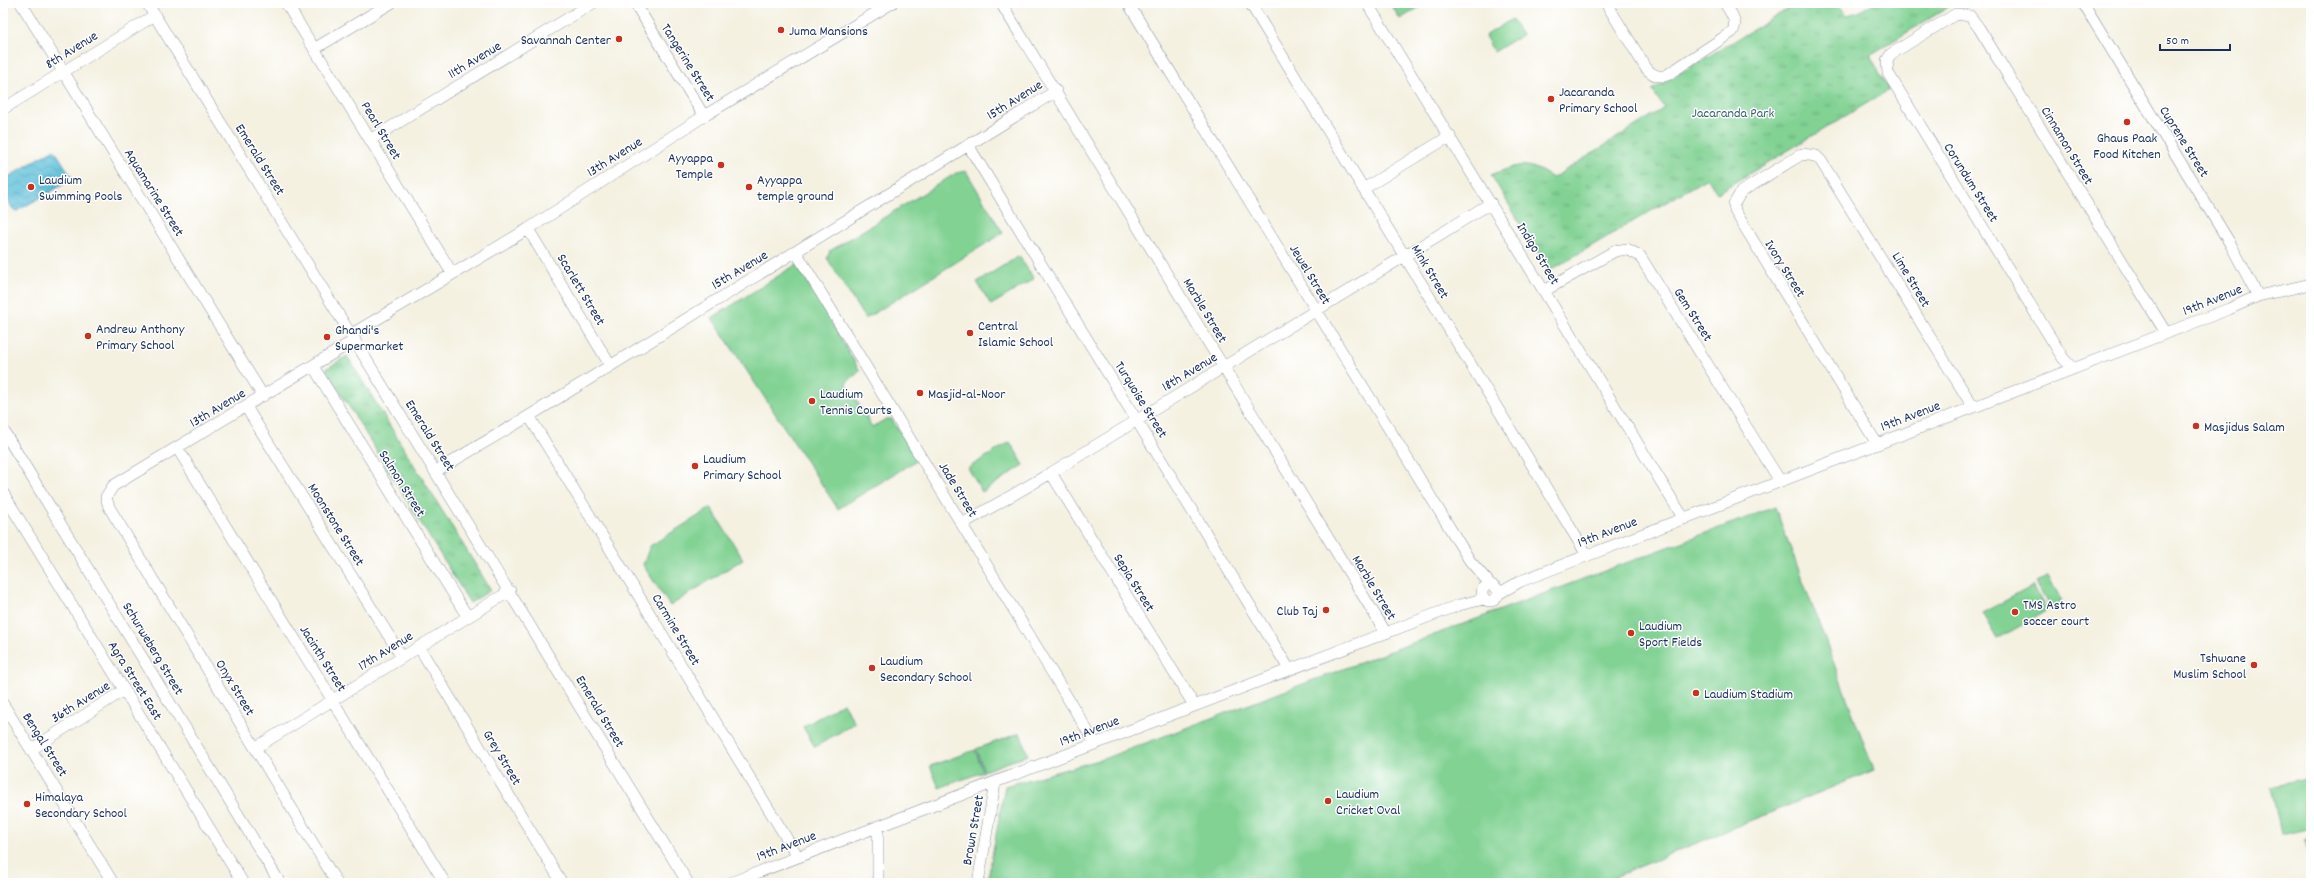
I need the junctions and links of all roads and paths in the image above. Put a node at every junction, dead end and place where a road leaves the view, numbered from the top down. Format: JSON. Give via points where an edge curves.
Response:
{"nodes":[{"id":1,"x":21,"y":3,"type":"edge"},
{"id":2,"x":147,"y":3,"type":"edge"},
{"id":3,"x":286,"y":3,"type":"edge"},
{"id":4,"x":390,"y":3,"type":"edge"},
{"id":5,"x":593,"y":3,"type":"edge"},
{"id":6,"x":635,"y":3,"type":"edge"},
{"id":7,"x":1001,"y":3,"type":"edge"},
{"id":8,"x":1128,"y":3,"type":"edge"},
{"id":9,"x":1250,"y":3,"type":"edge"},
{"id":10,"x":1367,"y":3,"type":"edge"},
{"id":11,"x":1606,"y":3,"type":"edge"},
{"id":12,"x":1725,"y":3,"type":"edge"},
{"id":13,"x":2083,"y":3,"type":"edge"},
{"id":14,"x":889,"y":4,"type":"edge"},
{"id":15,"x":154,"y":15,"type":"junction"},
{"id":16,"x":1924,"y":32,"type":"joint"},
{"id":17,"x":314,"y":49,"type":"junction"},
{"id":18,"x":63,"y":72,"type":"junction"},
{"id":19,"x":1056,"y":91,"type":"junction"},
{"id":20,"x":3,"y":109,"type":"edge"},
{"id":21,"x":704,"y":116,"type":"junction"},
{"id":22,"x":1450,"y":136,"type":"junction"},
{"id":23,"x":370,"y":140,"type":"junction"},
{"id":24,"x":968,"y":145,"type":"junction"},
{"id":25,"x":1825,"y":167,"type":"joint"},
{"id":26,"x":1363,"y":189,"type":"junction"},
{"id":27,"x":1491,"y":203,"type":"junction"},
{"id":28,"x":528,"y":229,"type":"junction"},
{"id":29,"x":796,"y":252,"type":"junction"},
{"id":30,"x":1403,"y":255,"type":"junction"},
{"id":31,"x":452,"y":273,"type":"junction"},
{"id":32,"x":2311,"y":284,"type":"edge"},
{"id":33,"x":1544,"y":291,"type":"junction"},
{"id":34,"x":2258,"y":296,"type":"junction"},
{"id":35,"x":1315,"y":310,"type":"junction"},
{"id":36,"x":2166,"y":333,"type":"junction"},
{"id":37,"x":354,"y":337,"type":"junction"},
{"id":38,"x":610,"y":365,"type":"junction"},
{"id":39,"x":312,"y":366,"type":"junction"},
{"id":40,"x":1224,"y":367,"type":"junction"},
{"id":41,"x":2069,"y":370,"type":"junction"},
{"id":42,"x":263,"y":396,"type":"junction"},
{"id":43,"x":246,"y":407,"type":"junction"},
{"id":44,"x":1973,"y":407,"type":"junction"},
{"id":45,"x":529,"y":416,"type":"junction"},
{"id":46,"x":1138,"y":419,"type":"junction"},
{"id":47,"x":3,"y":430,"type":"edge"},
{"id":48,"x":1877,"y":444,"type":"junction"},
{"id":49,"x":178,"y":449,"type":"junction"},
{"id":50,"x":436,"y":471,"type":"junction"},
{"id":51,"x":1051,"y":473,"type":"junction"},
{"id":52,"x":1780,"y":481,"type":"junction"},
{"id":53,"x":3,"y":494,"type":"edge"},
{"id":54,"x":109,"y":507,"type":"joint"},
{"id":55,"x":1684,"y":519,"type":"junction"},
{"id":56,"x":962,"y":524,"type":"junction"},
{"id":57,"x":1587,"y":555,"type":"junction"},
{"id":58,"x":1488,"y":590,"type":"junction"},
{"id":59,"x":510,"y":591,"type":"junction"},
{"id":60,"x":467,"y":616,"type":"junction"},
{"id":61,"x":1386,"y":633,"type":"junction"},
{"id":62,"x":419,"y":647,"type":"junction"},
{"id":63,"x":402,"y":657,"type":"junction"},
{"id":64,"x":1289,"y":669,"type":"junction"},
{"id":65,"x":124,"y":690,"type":"junction"},
{"id":66,"x":333,"y":701,"type":"junction"},
{"id":67,"x":3,"y":704,"type":"edge"},
{"id":68,"x":1194,"y":706,"type":"junction"},
{"id":69,"x":1096,"y":743,"type":"junction"},
{"id":70,"x":255,"y":748,"type":"junction"},
{"id":71,"x":32,"y":749,"type":"junction"},
{"id":72,"x":995,"y":782,"type":"junction"},
{"id":73,"x":878,"y":826,"type":"junction"},
{"id":74,"x":798,"y":856,"type":"junction"},
{"id":75,"x":744,"y":880,"type":"edge"},
{"id":76,"x":113,"y":883,"type":"edge"},
{"id":77,"x":243,"y":883,"type":"edge"},
{"id":78,"x":280,"y":883,"type":"edge"},
{"id":79,"x":337,"y":883,"type":"edge"},
{"id":80,"x":445,"y":883,"type":"edge"},
{"id":81,"x":562,"y":883,"type":"edge"},
{"id":82,"x":688,"y":883,"type":"edge"},
{"id":83,"x":730,"y":883,"type":"edge"},
{"id":84,"x":878,"y":883,"type":"edge"},
{"id":85,"x":978,"y":883,"type":"edge"}],
"edges":[{"from":1,"to":18,"type":"street","name":"Aquamarine Street"},
{"from":2,"to":15,"type":"street","name":"Emerald Street"},
{"from":3,"to":17,"type":"street","name":"Pearl Street"},
{"from":4,"to":17,"type":"street"},
{"from":5,"to":23,"type":"street","name":"11th Avenue"},
{"from":6,"to":21,"type":"street","name":"Tangerine Street"},
{"from":7,"to":19,"type":"street","name":"Marble Street"},
{"from":8,"to":35,"type":"street","name":"Jewel Street"},
{"from":9,"to":26,"type":"street","name":"Mink Street"},
{"from":10,"to":22,"type":"street","name":"Indigo Street"},
{"from":11,"to":12,"type":"street","via":[[1646,68],[1655,76],[1667,75],[1732,32],[1735,28],[1734,21]]},
{"from":13,"to":34,"type":"street","name":"Cuprene Street","via":[[2231,245]]},
{"from":14,"to":21,"type":"street","name":"13th Avenue"},
{"from":15,"to":18,"type":"street","name":"8th Avenue"},
{"from":15,"to":37,"type":"street","name":"Emerald Street"},
{"from":16,"to":36,"type":"street","name":"Cinnamon Street","via":[[1956,14],[1970,16],[1975,22]]},
{"from":16,"to":41,"type":"street","name":"Corundum Street","via":[[1891,54],[1887,60],[1888,73]]},
{"from":17,"to":23,"type":"street","name":"Pearl Street"},
{"from":18,"to":20,"type":"street","name":"8th Avenue"},
{"from":18,"to":42,"type":"street","name":"Aquamarine Street"},
{"from":19,"to":24,"type":"street","name":"15th Avenue"},
{"from":19,"to":40,"type":"street","name":"Marble Street"},
{"from":21,"to":28,"type":"street","name":"13th Avenue"},
{"from":22,"to":26,"type":"street"},
{"from":22,"to":27,"type":"street","name":"Indigo Street"},
{"from":23,"to":31,"type":"street","name":"Pearl Street"},
{"from":24,"to":29,"type":"street","name":"15th Avenue"},
{"from":24,"to":46,"type":"street","name":"Turquoise Street"},
{"from":25,"to":44,"type":"street","name":"Lime Street"},
{"from":25,"to":48,"type":"street","name":"Ivory Street","via":[[1816,156],[1802,154],[1741,192],[1734,204],[1735,211]]},
{"from":26,"to":30,"type":"street","name":"Mink Street"},
{"from":27,"to":30,"type":"street","name":"18th Avenue"},
{"from":27,"to":33,"type":"street","name":"Indigo Street"},
{"from":28,"to":31,"type":"street","name":"13th Avenue"},
{"from":28,"to":38,"type":"street","name":"Scarlett Street"},
{"from":29,"to":38,"type":"street","name":"15th Avenue"},
{"from":29,"to":56,"type":"street","name":"Jade Street"},
{"from":30,"to":35,"type":"street","name":"18th Avenue"},
{"from":30,"to":57,"type":"street","name":"Mink Street"},
{"from":31,"to":37,"type":"street","name":"13th Avenue"},
{"from":32,"to":34,"type":"street","name":"19th Avenue"},
{"from":33,"to":52,"type":"street","name":"Gem Street","via":[[1615,250],[1627,248],[1640,256]]},
{"from":33,"to":55,"type":"street","name":"Indigo Street"},
{"from":34,"to":36,"type":"street","name":"19th Avenue"},
{"from":35,"to":40,"type":"street","name":"18th Avenue"},
{"from":35,"to":58,"type":"street","name":"Jewel Street"},
{"from":36,"to":41,"type":"street","name":"19th Avenue"},
{"from":37,"to":39,"type":"street","name":"13th Avenue"},
{"from":37,"to":50,"type":"street","name":"Emerald Street"},
{"from":38,"to":45,"type":"street","name":"15th Avenue"},
{"from":39,"to":42,"type":"street","name":"13th Avenue"},
{"from":39,"to":60,"type":"street","name":"Salmon Street"},
{"from":40,"to":46,"type":"street","name":"18th Avenue"},
{"from":40,"to":61,"type":"street","name":"Marble Street"},
{"from":41,"to":44,"type":"street","name":"19th Avenue"},
{"from":42,"to":43,"type":"street","name":"13th Avenue"},
{"from":43,"to":49,"type":"street","name":"13th Avenue"},
{"from":43,"to":63,"type":"street","name":"Moonstone Street"},
{"from":44,"to":48,"type":"street","name":"19th Avenue"},
{"from":45,"to":50,"type":"street","name":"15th Avenue"},
{"from":45,"to":74,"type":"street","name":"Carmine Street"},
{"from":46,"to":51,"type":"street","name":"18th Avenue"},
{"from":46,"to":64,"type":"street","name":"Turquoise Street"},
{"from":47,"to":78,"type":"street","name":"Schurweberg Street"},
{"from":48,"to":52,"type":"street","name":"19th Avenue"},
{"from":49,"to":54,"type":"street","name":"13th Avenue","via":[[113,486],[106,497]]},
{"from":49,"to":66,"type":"street","name":"Jacinth Street"},
{"from":50,"to":59,"type":"street","name":"Emerald Street"},
{"from":51,"to":56,"type":"street","name":"18th Avenue"},
{"from":51,"to":68,"type":"street","name":"Sepia Street"},
{"from":52,"to":55,"type":"street","name":"19th Avenue"},
{"from":53,"to":65,"type":"street","name":"Agra Street East"},
{"from":54,"to":70,"type":"street","name":"Onyx Street"},
{"from":55,"to":57,"type":"street","name":"19th Avenue"},
{"from":56,"to":69,"type":"street","name":"Jade Street"},
{"from":57,"to":58,"type":"street","name":"19th Avenue","via":[[1521,581]]},
{"from":58,"to":61,"type":"street","name":"19th Avenue","via":[[1459,605]]},
{"from":59,"to":60,"type":"street","name":"17th Avenue"},
{"from":59,"to":82,"type":"street","name":"Emerald Street"},
{"from":60,"to":62,"type":"street","name":"17th Avenue"},
{"from":61,"to":64,"type":"street","name":"19th Avenue"},
{"from":62,"to":63,"type":"street","name":"17th Avenue"},
{"from":62,"to":81,"type":"street","name":"Grey Street"},
{"from":63,"to":66,"type":"street","name":"17th Avenue"},
{"from":64,"to":68,"type":"street","name":"19th Avenue"},
{"from":65,"to":71,"type":"street","name":"36th Avenue"},
{"from":65,"to":77,"type":"street","name":"Agra Street East"},
{"from":66,"to":70,"type":"street","name":"17th Avenue"},
{"from":66,"to":80,"type":"street","name":"Jacinth Street"},
{"from":67,"to":71,"type":"street","name":"Bengal Street"},
{"from":68,"to":69,"type":"street","name":"19th Avenue"},
{"from":69,"to":72,"type":"street","name":"19th Avenue"},
{"from":70,"to":79,"type":"street","name":"Onyx Street"},
{"from":71,"to":76,"type":"street","name":"Bengal Street"},
{"from":72,"to":73,"type":"street","name":"19th Avenue"},
{"from":72,"to":85,"type":"street","name":"Brown Street"},
{"from":73,"to":74,"type":"street","name":"19th Avenue"},
{"from":73,"to":84,"type":"street"},
{"from":74,"to":75,"type":"street","name":"19th Avenue"},
{"from":75,"to":83,"type":"street","name":"19th Avenue"}]}
